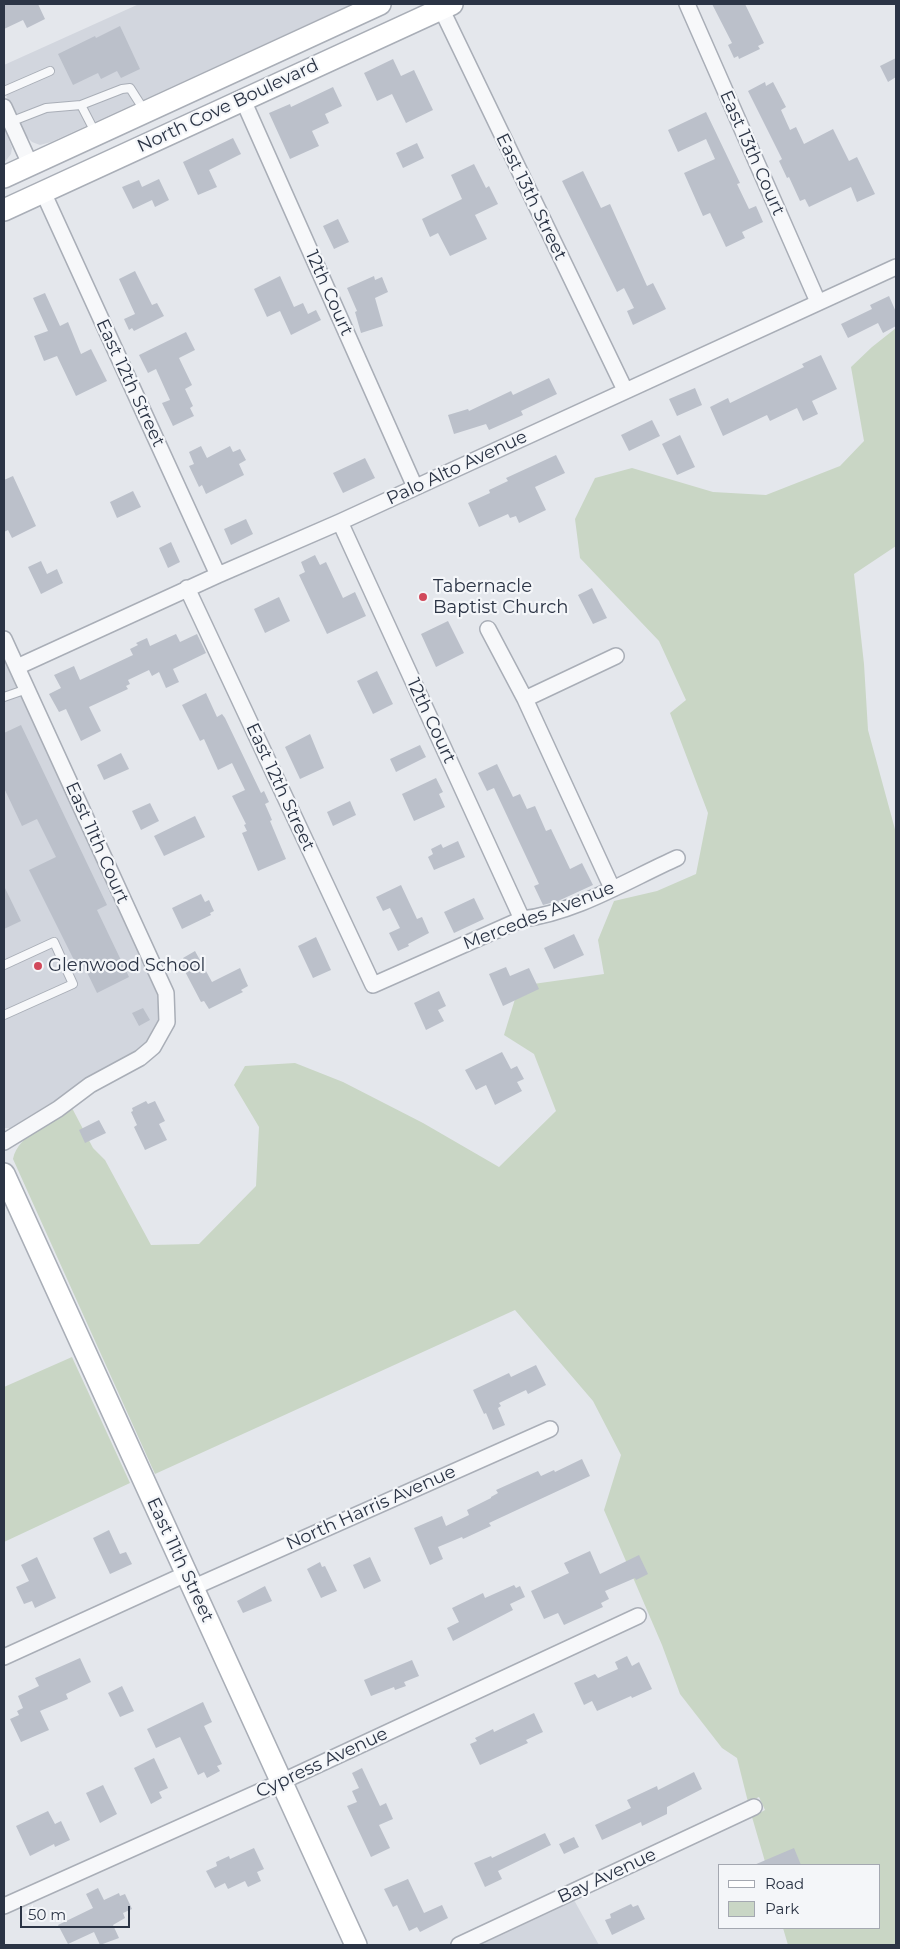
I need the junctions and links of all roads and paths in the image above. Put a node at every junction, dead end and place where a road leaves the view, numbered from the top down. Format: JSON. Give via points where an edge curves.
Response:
{"nodes":[{"id":1,"x":380,"y":4,"type":"edge"},
{"id":2,"x":687,"y":4,"type":"edge"},
{"id":3,"x":444,"y":5,"type":"edge"},
{"id":4,"x":50,"y":70,"type":"dead end"},
{"id":5,"x":4,"y":91,"type":"edge"},
{"id":6,"x":243,"y":100,"type":"junction"},
{"id":7,"x":81,"y":105,"type":"junction"},
{"id":8,"x":4,"y":107,"type":"edge"},
{"id":9,"x":145,"y":112,"type":"junction"},
{"id":10,"x":10,"y":122,"type":"junction"},
{"id":11,"x":96,"y":134,"type":"junction"},
{"id":12,"x":30,"y":164,"type":"junction"},
{"id":13,"x":4,"y":177,"type":"edge"},
{"id":14,"x":43,"y":192,"type":"junction"},
{"id":15,"x":4,"y":210,"type":"edge"},
{"id":16,"x":896,"y":266,"type":"edge"},
{"id":17,"x":818,"y":302,"type":"junction"},
{"id":18,"x":625,"y":390,"type":"junction"},
{"id":19,"x":415,"y":487,"type":"junction"},
{"id":20,"x":340,"y":522,"type":"junction"},
{"id":21,"x":218,"y":574,"type":"junction"},
{"id":22,"x":188,"y":588,"type":"junction"},
{"id":23,"x":488,"y":629,"type":"dead end"},
{"id":24,"x":4,"y":639,"type":"edge"},
{"id":25,"x":616,"y":656,"type":"dead end"},
{"id":26,"x":17,"y":667,"type":"junction"},
{"id":27,"x":27,"y":690,"type":"junction"},
{"id":28,"x":4,"y":697,"type":"edge"},
{"id":29,"x":525,"y":699,"type":"junction"},
{"id":30,"x":677,"y":858,"type":"dead end"},
{"id":31,"x":612,"y":888,"type":"junction"},
{"id":32,"x":522,"y":919,"type":"junction"},
{"id":33,"x":4,"y":965,"type":"edge"},
{"id":34,"x":373,"y":985,"type":"joint"},
{"id":35,"x":4,"y":1015,"type":"edge"},
{"id":36,"x":4,"y":1142,"type":"edge"},
{"id":37,"x":4,"y":1174,"type":"edge"},
{"id":38,"x":550,"y":1429,"type":"dead end"},
{"id":39,"x":189,"y":1581,"type":"junction"},
{"id":40,"x":638,"y":1616,"type":"dead end"},
{"id":41,"x":4,"y":1657,"type":"edge"},
{"id":42,"x":281,"y":1782,"type":"junction"},
{"id":43,"x":754,"y":1808,"type":"dead end"},
{"id":44,"x":4,"y":1906,"type":"edge"},
{"id":45,"x":356,"y":1945,"type":"edge"},
{"id":46,"x":459,"y":1945,"type":"edge"}],
"edges":[{"from":1,"to":9,"type":"main road","name":"North Cove Boulevard"},
{"from":2,"to":17,"type":"street","name":"East 13th Court"},
{"from":3,"to":6,"type":"main road","name":"North Cove Boulevard"},
{"from":3,"to":18,"type":"street","name":"East 13th Street"},
{"from":4,"to":5,"type":"lane"},
{"from":6,"to":14,"type":"main road","name":"North Cove Boulevard"},
{"from":6,"to":19,"type":"street","name":"12th Court"},
{"from":7,"to":9,"type":"lane","via":[[130,88]]},
{"from":7,"to":10,"type":"lane","via":[[46,108]]},
{"from":7,"to":11,"type":"lane"},
{"from":8,"to":10,"type":"street"},
{"from":9,"to":11,"type":"main road","name":"North Cove Boulevard"},
{"from":10,"to":12,"type":"street"},
{"from":11,"to":12,"type":"main road","name":"North Cove Boulevard"},
{"from":12,"to":13,"type":"main road","name":"North Cove Boulevard"},
{"from":14,"to":15,"type":"main road","name":"North Cove Boulevard"},
{"from":14,"to":21,"type":"street","name":"East 12th Street"},
{"from":16,"to":17,"type":"street","name":"Palo Alto Avenue"},
{"from":17,"to":18,"type":"street","name":"Palo Alto Avenue"},
{"from":18,"to":19,"type":"street","name":"Palo Alto Avenue"},
{"from":19,"to":20,"type":"street","name":"Palo Alto Avenue"},
{"from":20,"to":21,"type":"street","name":"Palo Alto Avenue"},
{"from":20,"to":32,"type":"street","name":"12th Court"},
{"from":21,"to":22,"type":"street","name":"Palo Alto Avenue"},
{"from":22,"to":26,"type":"street","name":"Palo Alto Avenue"},
{"from":22,"to":34,"type":"street","name":"East 12th Street"},
{"from":23,"to":29,"type":"street"},
{"from":24,"to":26,"type":"street","name":"East 11th Court"},
{"from":25,"to":29,"type":"street"},
{"from":26,"to":27,"type":"street","name":"East 11th Court"},
{"from":27,"to":28,"type":"lane"},
{"from":27,"to":36,"type":"street","name":"East 11th Court","via":[[166,993],[168,1022],[153,1047],[140,1058],[90,1085]]},
{"from":29,"to":31,"type":"street"},
{"from":30,"to":31,"type":"street","name":"Mercedes Avenue"},
{"from":31,"to":32,"type":"street","name":"Mercedes Avenue","via":[[544,917]]},
{"from":32,"to":34,"type":"street","name":"Mercedes Avenue"},
{"from":33,"to":35,"type":"lane","via":[[54,942],[73,984]]},
{"from":37,"to":39,"type":"main road","name":"East 11th Street"},
{"from":38,"to":39,"type":"street","name":"North Harris Avenue"},
{"from":39,"to":41,"type":"street","name":"North Harris Avenue"},
{"from":39,"to":42,"type":"main road","name":"East 11th Street"},
{"from":40,"to":42,"type":"street","name":"Cypress Avenue"},
{"from":42,"to":44,"type":"street","name":"Cypress Avenue"},
{"from":42,"to":45,"type":"main road","name":"East 11th Street"},
{"from":43,"to":46,"type":"street","name":"Bay Avenue"}]}
